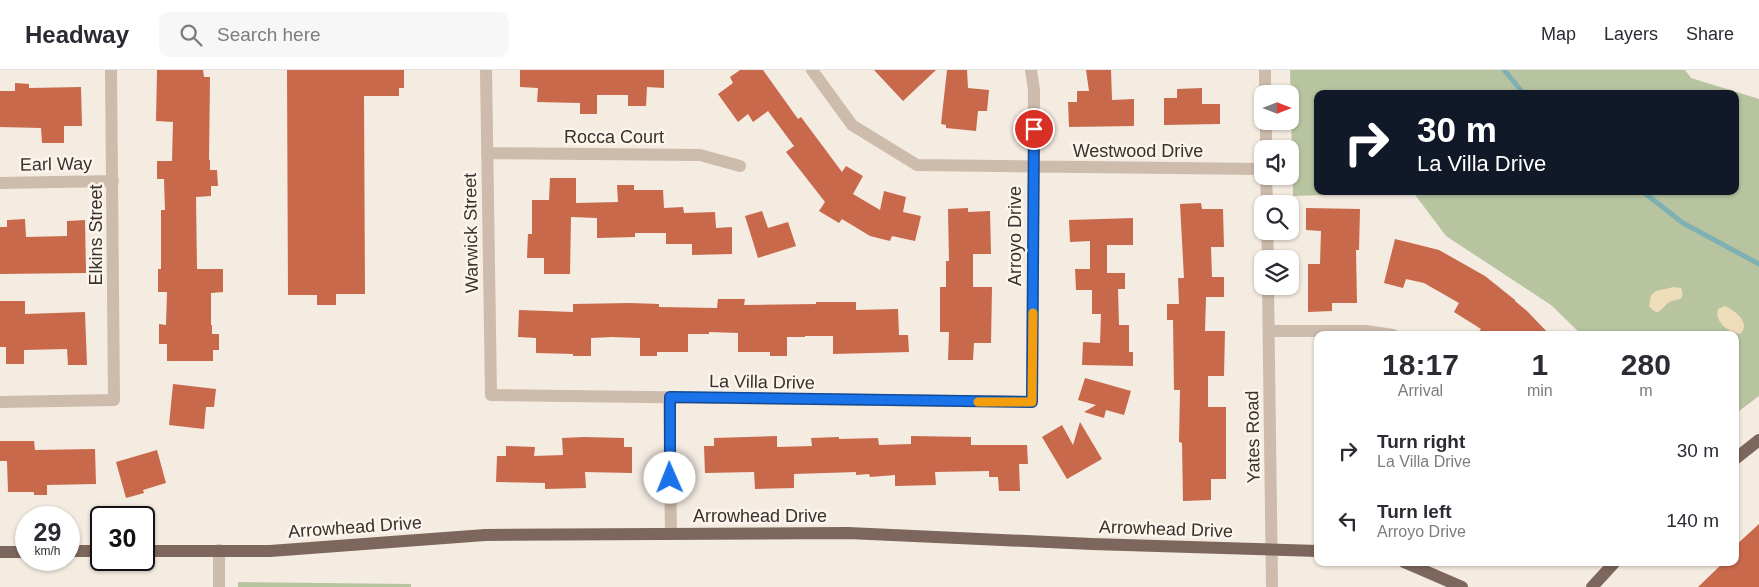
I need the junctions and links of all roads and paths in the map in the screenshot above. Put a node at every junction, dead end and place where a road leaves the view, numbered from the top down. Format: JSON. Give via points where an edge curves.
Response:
{"nodes":[{"id":1,"x":112,"y":70,"type":"edge"},
{"id":2,"x":486,"y":70,"type":"edge"},
{"id":3,"x":812,"y":70,"type":"edge"},
{"id":4,"x":1031,"y":70,"type":"edge"},
{"id":5,"x":1265,"y":70,"type":"edge"},
{"id":6,"x":1265,"y":85,"type":"edge"},
{"id":7,"x":487,"y":153,"type":"junction"},
{"id":8,"x":740,"y":166,"type":"dead end"},
{"id":9,"x":1033,"y":168,"type":"junction"},
{"id":10,"x":1254,"y":169,"type":"edge"},
{"id":11,"x":113,"y":181,"type":"junction"},
{"id":12,"x":0,"y":183,"type":"edge"},
{"id":13,"x":1268,"y":295,"type":"edge"},
{"id":14,"x":1269,"y":331,"type":"junction"},
{"id":15,"x":1314,"y":331,"type":"edge"},
{"id":16,"x":1314,"y":331,"type":"edge"},
{"id":17,"x":1366,"y":331,"type":"edge"},
{"id":18,"x":491,"y":395,"type":"joint"},
{"id":19,"x":670,"y":397,"type":"junction"},
{"id":20,"x":0,"y":402,"type":"edge"},
{"id":21,"x":1032,"y":402,"type":"joint"},
{"id":22,"x":1759,"y":440,"type":"edge"},
{"id":23,"x":1739,"y":456,"type":"edge"},
{"id":24,"x":671,"y":534,"type":"junction"},
{"id":25,"x":219,"y":550,"type":"junction"},
{"id":26,"x":1272,"y":550,"type":"junction"},
{"id":27,"x":155,"y":551,"type":"edge"},
{"id":28,"x":1314,"y":551,"type":"edge"},
{"id":29,"x":0,"y":552,"type":"edge"},
{"id":30,"x":15,"y":552,"type":"edge"},
{"id":31,"x":1413,"y":566,"type":"edge"},
{"id":32,"x":1611,"y":566,"type":"edge"},
{"id":33,"x":219,"y":587,"type":"edge"},
{"id":34,"x":1272,"y":587,"type":"edge"},
{"id":35,"x":1462,"y":587,"type":"edge"},
{"id":36,"x":1592,"y":587,"type":"edge"}],
"edges":[{"from":1,"to":11,"type":"street","name":"Elkins Street"},
{"from":2,"to":7,"type":"street","name":"Warwick Street"},
{"from":3,"to":9,"type":"street","name":"Westwood Drive","via":[[852,125],[917,165]]},
{"from":4,"to":9,"type":"street","name":"Arroyo Drive","via":[[1034,90]]},
{"from":5,"to":6,"type":"street"},
{"from":7,"to":8,"type":"street","name":"Rocca Court","via":[[700,155]]},
{"from":7,"to":18,"type":"street","name":"Warwick Street"},
{"from":9,"to":10,"type":"street","name":"Westwood Drive"},
{"from":9,"to":21,"type":"street","name":"Arroyo Drive"},
{"from":11,"to":12,"type":"street","name":"Earl Way"},
{"from":11,"to":20,"type":"street","name":"Elkins Street","via":[[114,400]]},
{"from":13,"to":14,"type":"street","name":"Yates Road"},
{"from":14,"to":15,"type":"street"},
{"from":14,"to":26,"type":"street","name":"Yates Road"},
{"from":16,"to":17,"type":"street"},
{"from":18,"to":19,"type":"street","name":"La Villa Drive"},
{"from":19,"to":21,"type":"street","name":"La Villa Drive"},
{"from":19,"to":24,"type":"street"},
{"from":22,"to":23,"type":"main road"},
{"from":24,"to":25,"type":"main road","name":"Arrowhead Drive","via":[[485,535],[270,551]]},
{"from":24,"to":26,"type":"main road","name":"Arrowhead Drive","via":[[848,534]]},
{"from":25,"to":27,"type":"main road","name":"Arrowhead Drive"},
{"from":25,"to":33,"type":"street"},
{"from":26,"to":28,"type":"main road","name":"Arrowhead Drive"},
{"from":26,"to":34,"type":"street","name":"Yates Road"},
{"from":29,"to":30,"type":"main road"},
{"from":31,"to":35,"type":"main road"},
{"from":32,"to":36,"type":"main road"}]}
